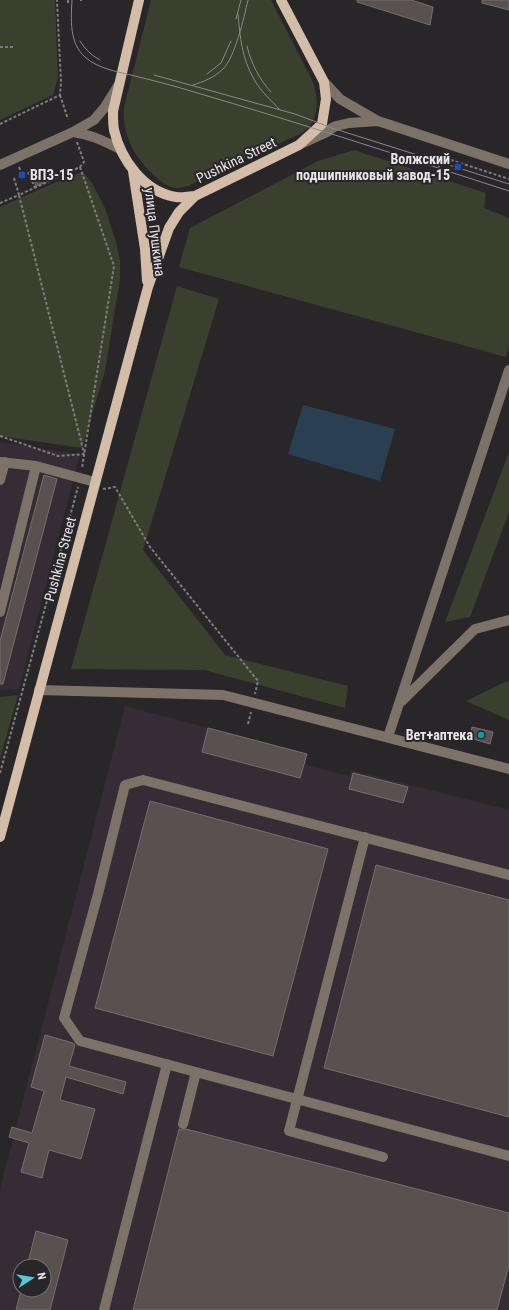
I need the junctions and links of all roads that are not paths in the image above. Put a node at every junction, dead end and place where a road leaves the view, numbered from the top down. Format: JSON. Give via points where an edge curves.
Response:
{"nodes":[{"id":1,"x":139,"y":0,"type":"edge"},
{"id":2,"x":281,"y":0,"type":"edge"},
{"id":3,"x":324,"y":82,"type":"junction"},
{"id":4,"x":119,"y":84,"type":"junction"},
{"id":5,"x":378,"y":121,"type":"junction"},
{"id":6,"x":73,"y":132,"type":"junction"},
{"id":7,"x":299,"y":145,"type":"junction"},
{"id":8,"x":120,"y":149,"type":"junction"},
{"id":9,"x":509,"y":164,"type":"edge"},
{"id":10,"x":0,"y":165,"type":"edge"},
{"id":11,"x":133,"y":170,"type":"junction"},
{"id":12,"x":195,"y":196,"type":"junction"},
{"id":13,"x":148,"y":287,"type":"junction"},
{"id":14,"x":509,"y":370,"type":"edge"},
{"id":15,"x":2,"y":462,"type":"edge"},
{"id":16,"x":36,"y":466,"type":"junction"},
{"id":17,"x":0,"y":480,"type":"edge"},
{"id":18,"x":94,"y":485,"type":"junction"},
{"id":19,"x":0,"y":612,"type":"edge"},
{"id":20,"x":509,"y":620,"type":"edge"},
{"id":21,"x":40,"y":690,"type":"junction"},
{"id":22,"x":400,"y":703,"type":"junction"},
{"id":23,"x":388,"y":737,"type":"junction"},
{"id":24,"x":509,"y":769,"type":"edge"},
{"id":25,"x":0,"y":837,"type":"edge"},
{"id":26,"x":365,"y":837,"type":"junction"},
{"id":27,"x":509,"y":875,"type":"edge"},
{"id":28,"x":167,"y":1064,"type":"junction"},
{"id":29,"x":196,"y":1072,"type":"junction"},
{"id":30,"x":297,"y":1099,"type":"junction"},
{"id":31,"x":183,"y":1124,"type":"dead end"},
{"id":32,"x":509,"y":1156,"type":"edge"},
{"id":33,"x":383,"y":1157,"type":"dead end"},
{"id":34,"x":104,"y":1310,"type":"edge"}],
"edges":[{"from":1,"to":4,"type":"main road","name":"Pushkina Street"},
{"from":2,"to":3,"type":"main road","name":"Pushkina Street"},
{"from":3,"to":5,"type":"street","via":[[340,99]]},
{"from":3,"to":7,"type":"main road","name":"Pushkina Street","via":[[326,99],[322,124]]},
{"from":4,"to":6,"type":"street","via":[[94,120]]},
{"from":4,"to":8,"type":"main road","name":"Pushkina Street","via":[[113,111],[114,129]]},
{"from":5,"to":7,"type":"street","via":[[336,126]]},
{"from":5,"to":9,"type":"street"},
{"from":6,"to":8,"type":"street","via":[[89,135]]},
{"from":6,"to":10,"type":"street"},
{"from":7,"to":12,"type":"main road","name":"Pushkina Street"},
{"from":8,"to":11,"type":"main road","name":"Pushkina Street"},
{"from":11,"to":12,"type":"main road","name":"Pushkina Street","via":[[144,182],[159,191],[177,197]]},
{"from":11,"to":13,"type":"main road","name":"улица Пушкина","via":[[146,250]]},
{"from":12,"to":13,"type":"main road","name":"улица Пушкина","via":[[179,212],[169,228]]},
{"from":13,"to":18,"type":"main road","name":"Pushkina Street"},
{"from":14,"to":22,"type":"street"},
{"from":15,"to":16,"type":"street"},
{"from":15,"to":17,"type":"street"},
{"from":16,"to":18,"type":"street","via":[[80,478]]},
{"from":16,"to":19,"type":"street"},
{"from":18,"to":21,"type":"main road","name":"Pushkina Street"},
{"from":20,"to":22,"type":"street","via":[[475,629]]},
{"from":21,"to":23,"type":"street","via":[[223,695]]},
{"from":21,"to":25,"type":"main road","name":"Pushkina Street"},
{"from":22,"to":23,"type":"street"},
{"from":23,"to":24,"type":"street"},
{"from":26,"to":27,"type":"street"},
{"from":26,"to":28,"type":"street","via":[[143,780],[125,785],[64,1018],[80,1041]]},
{"from":26,"to":30,"type":"street"},
{"from":28,"to":29,"type":"street"},
{"from":28,"to":34,"type":"street"},
{"from":29,"to":30,"type":"street"},
{"from":29,"to":31,"type":"street"},
{"from":30,"to":32,"type":"street"},
{"from":30,"to":33,"type":"street","via":[[289,1131]]}]}
